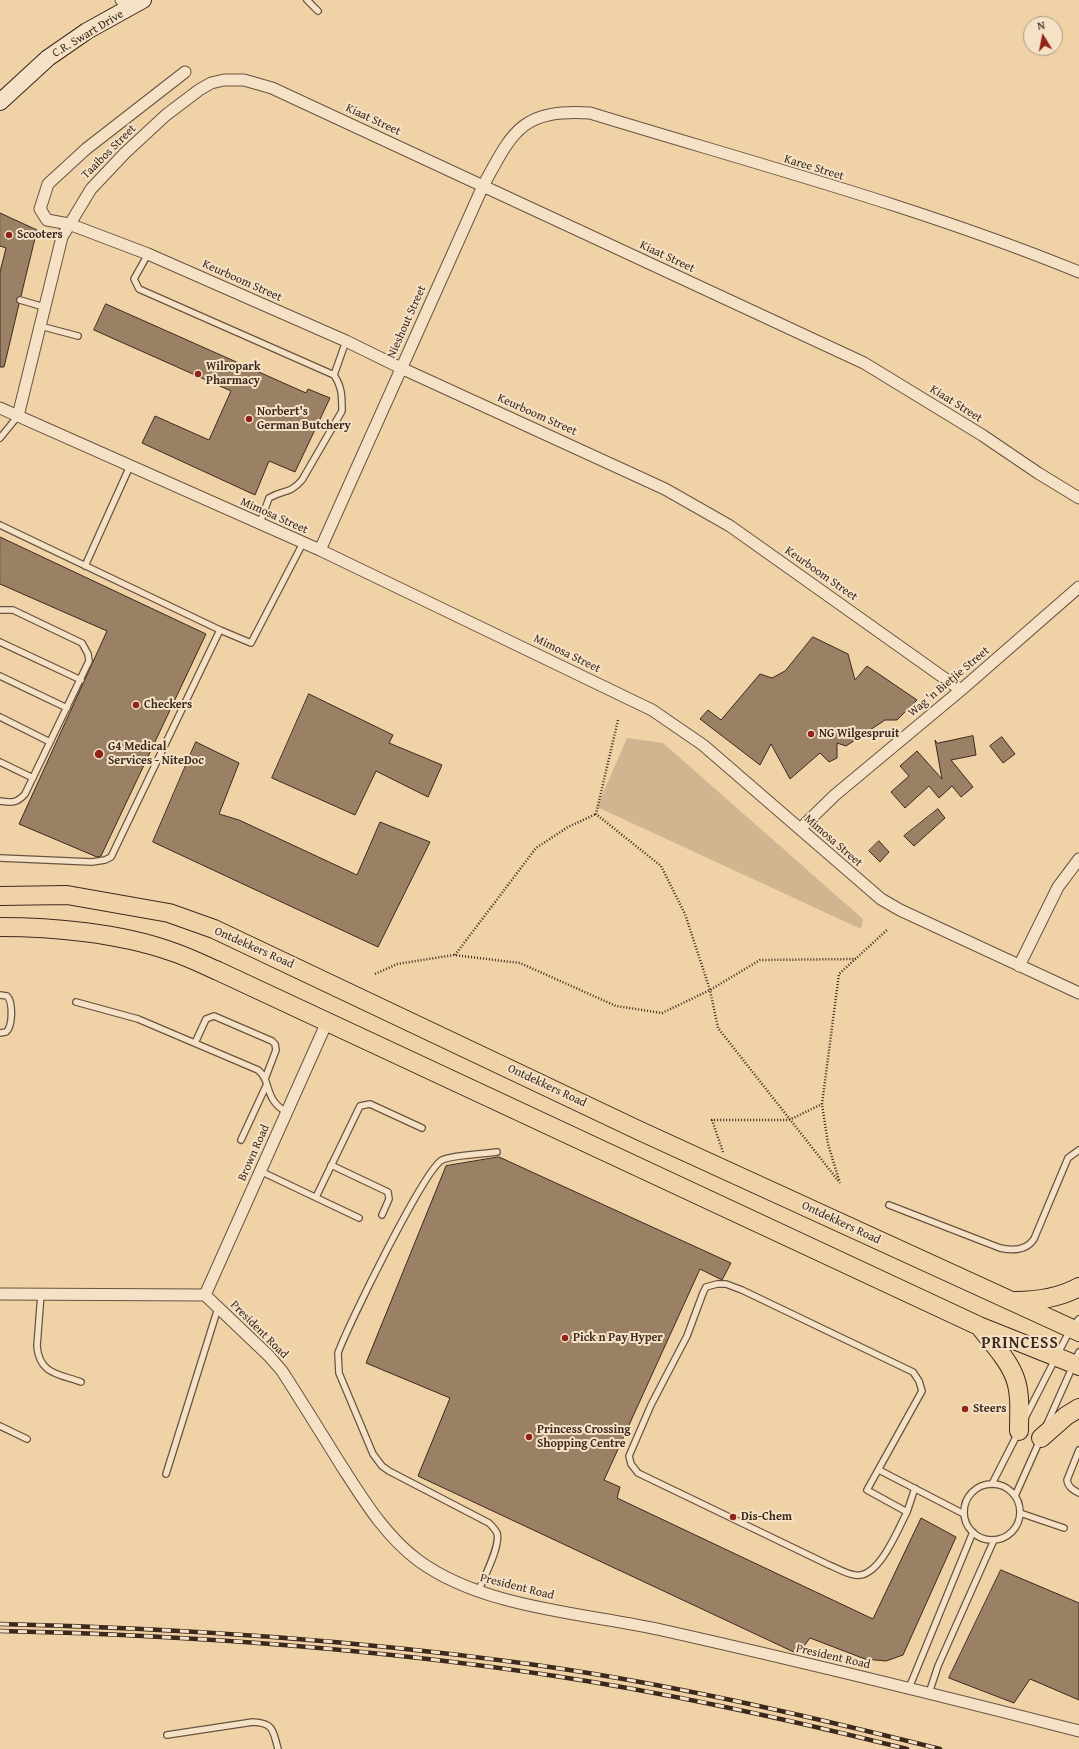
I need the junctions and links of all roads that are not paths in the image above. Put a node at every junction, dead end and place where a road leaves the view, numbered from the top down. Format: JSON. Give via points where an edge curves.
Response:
{"nodes":[{"id":1,"x":307,"y":0,"type":"edge"},
{"id":2,"x":131,"y":3,"type":"edge"},
{"id":3,"x":318,"y":11,"type":"dead end"},
{"id":4,"x":185,"y":72,"type":"dead end"},
{"id":5,"x":224,"y":80,"type":"joint"},
{"id":6,"x":0,"y":102,"type":"edge"},
{"id":7,"x":538,"y":117,"type":"joint"},
{"id":8,"x":483,"y":186,"type":"junction"},
{"id":9,"x":69,"y":224,"type":"junction"},
{"id":10,"x":148,"y":254,"type":"junction"},
{"id":11,"x":1079,"y":272,"type":"edge"},
{"id":12,"x":20,"y":300,"type":"dead end"},
{"id":13,"x":44,"y":307,"type":"junction"},
{"id":14,"x":39,"y":326,"type":"junction"},
{"id":15,"x":78,"y":336,"type":"dead end"},
{"id":16,"x":346,"y":341,"type":"junction"},
{"id":17,"x":401,"y":368,"type":"junction"},
{"id":18,"x":334,"y":375,"type":"junction"},
{"id":19,"x":0,"y":408,"type":"edge"},
{"id":20,"x":18,"y":416,"type":"junction"},
{"id":21,"x":0,"y":438,"type":"edge"},
{"id":22,"x":130,"y":465,"type":"junction"},
{"id":23,"x":1079,"y":498,"type":"edge"},
{"id":24,"x":260,"y":523,"type":"junction"},
{"id":25,"x":0,"y":525,"type":"edge"},
{"id":26,"x":303,"y":544,"type":"junction"},
{"id":27,"x":320,"y":550,"type":"junction"},
{"id":28,"x":84,"y":566,"type":"junction"},
{"id":29,"x":1079,"y":587,"type":"edge"},
{"id":30,"x":0,"y":610,"type":"edge"},
{"id":31,"x":220,"y":630,"type":"junction"},
{"id":32,"x":0,"y":642,"type":"edge"},
{"id":33,"x":0,"y":676,"type":"edge"},
{"id":34,"x":81,"y":680,"type":"junction"},
{"id":35,"x":961,"y":690,"type":"junction"},
{"id":36,"x":67,"y":708,"type":"junction"},
{"id":37,"x":0,"y":717,"type":"edge"},
{"id":38,"x":50,"y":742,"type":"junction"},
{"id":39,"x":0,"y":762,"type":"edge"},
{"id":40,"x":33,"y":778,"type":"junction"},
{"id":41,"x":0,"y":801,"type":"edge"},
{"id":42,"x":800,"y":829,"type":"junction"},
{"id":43,"x":0,"y":858,"type":"edge"},
{"id":44,"x":1079,"y":859,"type":"edge"},
{"id":45,"x":0,"y":896,"type":"edge"},
{"id":46,"x":0,"y":927,"type":"edge"},
{"id":47,"x":1019,"y":966,"type":"junction"},
{"id":48,"x":1079,"y":993,"type":"edge"},
{"id":49,"x":0,"y":995,"type":"edge"},
{"id":50,"x":76,"y":1002,"type":"dead end"},
{"id":51,"x":327,"y":1022,"type":"junction"},
{"id":52,"x":0,"y":1033,"type":"edge"},
{"id":53,"x":195,"y":1043,"type":"junction"},
{"id":54,"x":265,"y":1079,"type":"junction"},
{"id":55,"x":266,"y":1086,"type":"junction"},
{"id":56,"x":286,"y":1112,"type":"junction"},
{"id":57,"x":422,"y":1128,"type":"dead end"},
{"id":58,"x":241,"y":1140,"type":"dead end"},
{"id":59,"x":1079,"y":1150,"type":"edge"},
{"id":60,"x":496,"y":1152,"type":"dead end"},
{"id":61,"x":331,"y":1165,"type":"junction"},
{"id":62,"x":260,"y":1171,"type":"junction"},
{"id":63,"x":316,"y":1197,"type":"junction"},
{"id":64,"x":889,"y":1205,"type":"dead end"},
{"id":65,"x":382,"y":1215,"type":"dead end"},
{"id":66,"x":359,"y":1218,"type":"dead end"},
{"id":67,"x":1079,"y":1287,"type":"edge"},
{"id":68,"x":0,"y":1294,"type":"edge"},
{"id":69,"x":41,"y":1294,"type":"junction"},
{"id":70,"x":205,"y":1295,"type":"junction"},
{"id":71,"x":1012,"y":1302,"type":"junction"},
{"id":72,"x":218,"y":1308,"type":"junction"},
{"id":73,"x":979,"y":1326,"type":"junction"},
{"id":74,"x":1076,"y":1327,"type":"edge"},
{"id":75,"x":1057,"y":1357,"type":"junction"},
{"id":76,"x":1077,"y":1361,"type":"edge"},
{"id":77,"x":81,"y":1382,"type":"dead end"},
{"id":78,"x":1079,"y":1408,"type":"edge"},
{"id":79,"x":0,"y":1426,"type":"edge"},
{"id":80,"x":1019,"y":1431,"type":"junction"},
{"id":81,"x":1041,"y":1438,"type":"junction"},
{"id":82,"x":27,"y":1440,"type":"dead end"},
{"id":83,"x":1079,"y":1450,"type":"edge"},
{"id":84,"x":879,"y":1470,"type":"junction"},
{"id":85,"x":166,"y":1474,"type":"dead end"},
{"id":86,"x":992,"y":1484,"type":"junction"},
{"id":87,"x":915,"y":1488,"type":"junction"},
{"id":88,"x":1079,"y":1494,"type":"edge"},
{"id":89,"x":1015,"y":1496,"type":"junction"},
{"id":90,"x":907,"y":1512,"type":"junction"},
{"id":91,"x":1020,"y":1513,"type":"junction"},
{"id":92,"x":964,"y":1514,"type":"junction"},
{"id":93,"x":1064,"y":1528,"type":"dead end"},
{"id":94,"x":973,"y":1532,"type":"junction"},
{"id":95,"x":994,"y":1540,"type":"junction"},
{"id":96,"x":478,"y":1592,"type":"junction"},
{"id":97,"x":909,"y":1688,"type":"junction"},
{"id":98,"x":929,"y":1693,"type":"junction"},
{"id":99,"x":1079,"y":1731,"type":"edge"},
{"id":100,"x":167,"y":1735,"type":"dead end"},
{"id":101,"x":278,"y":1749,"type":"edge"}],
"edges":[{"from":1,"to":3,"type":"lane"},
{"from":2,"to":6,"type":"main road","name":"C.R. Swart Drive","via":[[48,58]]},
{"from":4,"to":9,"type":"street","name":"Keurboom Street","via":[[86,149],[48,184],[40,209],[47,220]]},
{"from":5,"to":8,"type":"street","name":"Kiaat Street","via":[[244,80],[272,88]]},
{"from":5,"to":9,"type":"street","name":"Taaibos Street","via":[[211,83],[199,90],[131,148],[91,189]]},
{"from":7,"to":8,"type":"street","name":"Nieshout Street","via":[[504,146]]},
{"from":7,"to":11,"type":"street","name":"Karee Street","via":[[566,111],[590,112],[893,205]]},
{"from":8,"to":17,"type":"street","name":"Nieshout Street"},
{"from":8,"to":23,"type":"street","name":"Kiaat Street","via":[[864,363]]},
{"from":9,"to":10,"type":"street","name":"Keurboom Street"},
{"from":9,"to":13,"type":"street","name":"Taaibos Street","via":[[62,237]]},
{"from":10,"to":16,"type":"street","name":"Keurboom Street"},
{"from":10,"to":18,"type":"lane","via":[[134,279],[139,289]]},
{"from":12,"to":13,"type":"lane"},
{"from":13,"to":14,"type":"street","name":"Taaibos Street"},
{"from":14,"to":15,"type":"lane"},
{"from":14,"to":20,"type":"street","name":"Taaibos Street"},
{"from":16,"to":17,"type":"street","name":"Keurboom Street"},
{"from":16,"to":18,"type":"lane"},
{"from":17,"to":27,"type":"street","name":"Nieshout Street"},
{"from":17,"to":35,"type":"street","name":"Keurboom Street","via":[[665,489],[730,526]]},
{"from":18,"to":24,"type":"lane","via":[[342,390],[342,411],[298,484],[288,492],[276,493],[269,498]]},
{"from":19,"to":20,"type":"street","name":"Mimosa Street"},
{"from":20,"to":21,"type":"lane"},
{"from":20,"to":22,"type":"street","name":"Mimosa Street"},
{"from":22,"to":24,"type":"street","name":"Mimosa Street"},
{"from":22,"to":28,"type":"lane"},
{"from":24,"to":26,"type":"street","name":"Mimosa Street"},
{"from":25,"to":28,"type":"lane"},
{"from":26,"to":27,"type":"street","name":"Mimosa Street"},
{"from":26,"to":31,"type":"lane","via":[[251,643]]},
{"from":27,"to":42,"type":"street","name":"Mimosa Street","via":[[652,710],[703,745]]},
{"from":28,"to":31,"type":"lane"},
{"from":29,"to":35,"type":"street","name":"Wag 'n Bietjie Street"},
{"from":30,"to":34,"type":"lane","via":[[13,610],[82,644],[89,661]]},
{"from":31,"to":43,"type":"lane","via":[[111,857],[92,862]]},
{"from":32,"to":34,"type":"lane"},
{"from":33,"to":36,"type":"lane"},
{"from":34,"to":36,"type":"lane"},
{"from":35,"to":42,"type":"street","name":"Wag 'n Bietjie Street","via":[[835,795]]},
{"from":36,"to":38,"type":"lane"},
{"from":37,"to":38,"type":"lane"},
{"from":38,"to":40,"type":"lane"},
{"from":39,"to":40,"type":"lane"},
{"from":40,"to":41,"type":"lane","via":[[25,794],[16,802]]},
{"from":42,"to":47,"type":"street","name":"Mimosa Street","via":[[881,899]]},
{"from":44,"to":47,"type":"street","via":[[1058,887]]},
{"from":45,"to":71,"type":"main road","name":"Ontdekkers Road","via":[[67,895],[169,913],[214,929]]},
{"from":46,"to":51,"type":"main road","via":[[33,927],[124,938],[170,950]]},
{"from":47,"to":48,"type":"street","name":"Mimosa Street"},
{"from":49,"to":52,"type":"lane","via":[[7,996],[10,1002],[10,1026],[6,1032]]},
{"from":50,"to":53,"type":"lane","via":[[138,1020]]},
{"from":51,"to":56,"type":"street","name":"Brown Road"},
{"from":51,"to":73,"type":"main road"},
{"from":53,"to":54,"type":"lane","via":[[258,1070]]},
{"from":53,"to":54,"type":"lane","via":[[206,1019],[214,1016],[272,1041],[276,1050]]},
{"from":54,"to":55,"type":"lane"},
{"from":55,"to":56,"type":"lane","via":[[274,1103]]},
{"from":55,"to":58,"type":"lane"},
{"from":56,"to":62,"type":"street","name":"Brown Road"},
{"from":57,"to":61,"type":"lane","via":[[370,1104],[360,1106]]},
{"from":59,"to":64,"type":"lane","via":[[1068,1158],[1034,1239],[1023,1249],[1000,1248]]},
{"from":60,"to":96,"type":"lane","via":[[443,1160],[436,1166],[413,1202],[338,1352],[339,1372],[373,1454],[382,1466],[389,1472],[489,1523],[497,1533],[497,1545]]},
{"from":61,"to":63,"type":"lane"},
{"from":61,"to":65,"type":"lane","via":[[388,1192],[389,1199]]},
{"from":62,"to":63,"type":"lane"},
{"from":62,"to":70,"type":"street","name":"Brown Road"},
{"from":63,"to":66,"type":"lane"},
{"from":67,"to":71,"type":"main road","via":[[1035,1301]]},
{"from":68,"to":69,"type":"street"},
{"from":69,"to":70,"type":"street"},
{"from":69,"to":77,"type":"lane","via":[[37,1346],[42,1365],[46,1370]]},
{"from":70,"to":72,"type":"street","name":"President Road"},
{"from":71,"to":74,"type":"main road","name":"Ontdekkers Road"},
{"from":72,"to":85,"type":"lane"},
{"from":72,"to":96,"type":"street","name":"President Road","via":[[270,1356],[282,1371],[366,1505],[391,1537],[418,1561],[448,1579]]},
{"from":73,"to":75,"type":"main road"},
{"from":73,"to":80,"type":"main road","via":[[1000,1352],[1015,1378],[1018,1390]]},
{"from":74,"to":75,"type":"lane"},
{"from":75,"to":76,"type":"main road"},
{"from":75,"to":80,"type":"lane"},
{"from":76,"to":81,"type":"lane"},
{"from":78,"to":81,"type":"main road"},
{"from":79,"to":82,"type":"lane"},
{"from":80,"to":86,"type":"lane"},
{"from":81,"to":89,"type":"lane"},
{"from":83,"to":88,"type":"lane","via":[[1067,1480]]},
{"from":84,"to":87,"type":"lane"},
{"from":84,"to":90,"type":"lane","via":[[867,1490]]},
{"from":84,"to":90,"type":"lane","via":[[922,1392],[913,1372],[742,1290],[726,1284],[706,1287],[687,1336],[651,1405],[629,1456],[638,1473],[855,1576],[865,1574],[879,1563]]},
{"from":86,"to":89,"type":"lane","via":[[1005,1488]]},
{"from":86,"to":92,"type":"lane","via":[[975,1490],[967,1501]]},
{"from":87,"to":90,"type":"lane"},
{"from":87,"to":92,"type":"lane"},
{"from":89,"to":91,"type":"lane"},
{"from":91,"to":93,"type":"lane"},
{"from":91,"to":95,"type":"lane","via":[[1015,1529],[1009,1535]]},
{"from":92,"to":94,"type":"lane"},
{"from":94,"to":95,"type":"lane"},
{"from":94,"to":97,"type":"lane"},
{"from":95,"to":98,"type":"lane","via":[[938,1666]]},
{"from":96,"to":97,"type":"street","name":"President Road","via":[[507,1600],[664,1630]]},
{"from":97,"to":98,"type":"street","name":"President Road"},
{"from":98,"to":99,"type":"street","name":"President Road"},
{"from":100,"to":101,"type":"lane","via":[[253,1722],[265,1723],[273,1730]]}]}
